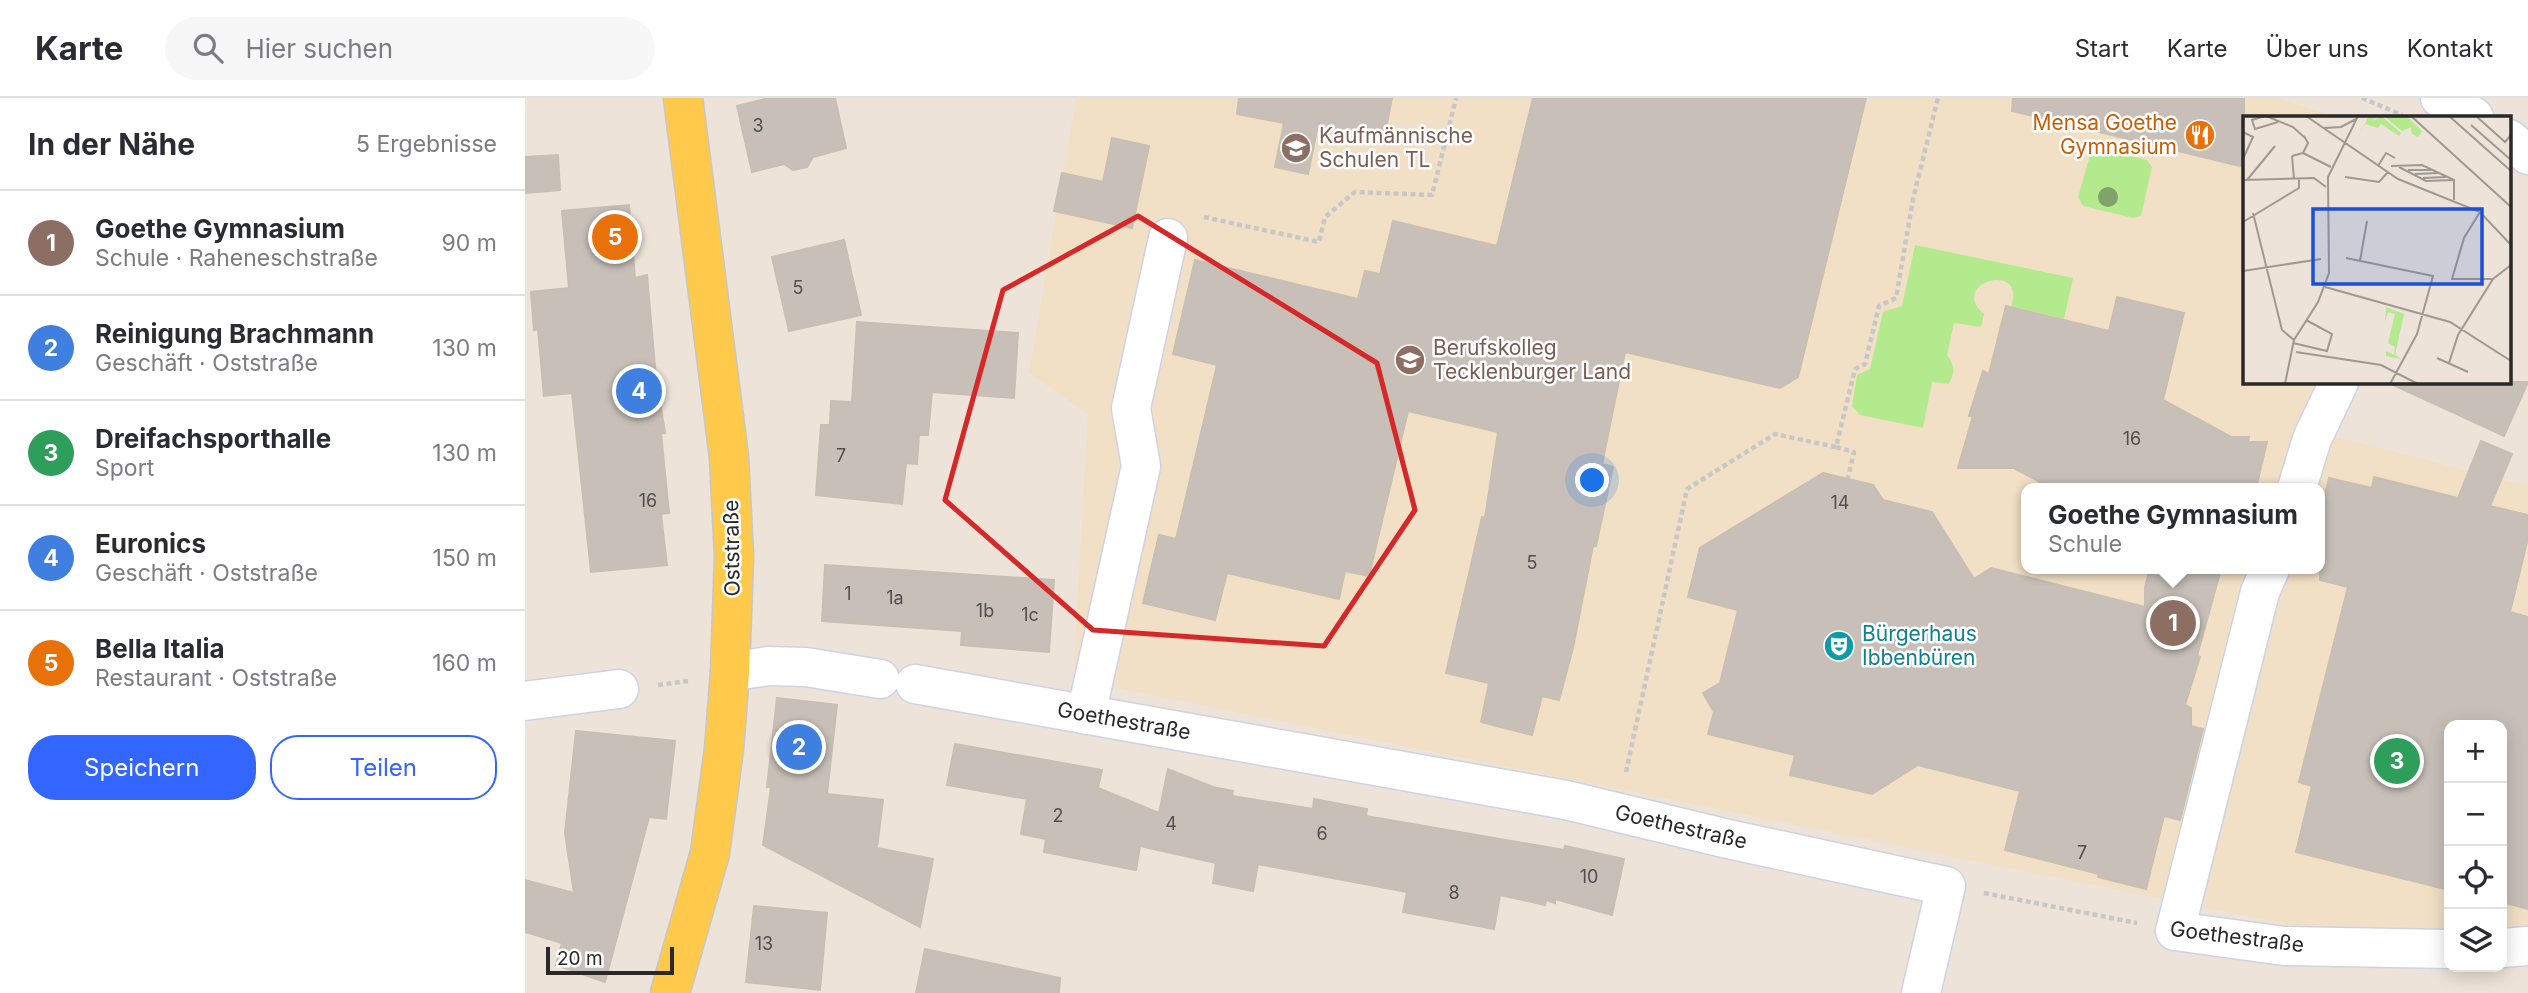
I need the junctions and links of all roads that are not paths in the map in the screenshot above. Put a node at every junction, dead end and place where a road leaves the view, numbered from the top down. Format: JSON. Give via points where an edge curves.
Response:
{"nodes":[{"id":1,"x":683,"y":98,"type":"edge"},
{"id":2,"x":2440,"y":98,"type":"edge"},
{"id":3,"x":2472,"y":116,"type":"edge"},
{"id":4,"x":2511,"y":141,"type":"edge"},
{"id":5,"x":2528,"y":155,"type":"edge"},
{"id":6,"x":1168,"y":238,"type":"road end"},
{"id":7,"x":2339,"y":383,"type":"edge"},
{"id":8,"x":2299,"y":483,"type":"edge"},
{"id":9,"x":2268,"y":574,"type":"edge"},
{"id":10,"x":730,"y":672,"type":"junction"},
{"id":11,"x":619,"y":689,"type":"road end"},
{"id":12,"x":525,"y":701,"type":"edge"},
{"id":13,"x":1086,"y":715,"type":"junction"},
{"id":14,"x":2528,"y":946,"type":"edge"},
{"id":15,"x":2507,"y":948,"type":"edge"},
{"id":16,"x":2444,"y":949,"type":"edge"},
{"id":17,"x":670,"y":993,"type":"edge"},
{"id":18,"x":1921,"y":993,"type":"edge"}],
"edges":[{"from":1,"to":10,"type":"main road","name":"Oststraße","via":[[729,457],[734,556]]},
{"from":2,"to":3,"type":"street"},
{"from":4,"to":5,"type":"street"},
{"from":6,"to":13,"type":"street","via":[[1131,408],[1142,466]]},
{"from":7,"to":8,"type":"street","via":[[2312,439]]},
{"from":9,"to":16,"type":"street","name":"Goethestraße","via":[[2175,931],[2284,946]]},
{"from":10,"to":13,"type":"street","name":"Goethestraße","via":[[806,667]]},
{"from":10,"to":17,"type":"main road","name":"Oststraße","via":[[710,853]]},
{"from":11,"to":12,"type":"street"},
{"from":13,"to":18,"type":"street","name":"Goethestraße","via":[[1566,800],[1946,886]]},
{"from":14,"to":15,"type":"street"}]}
